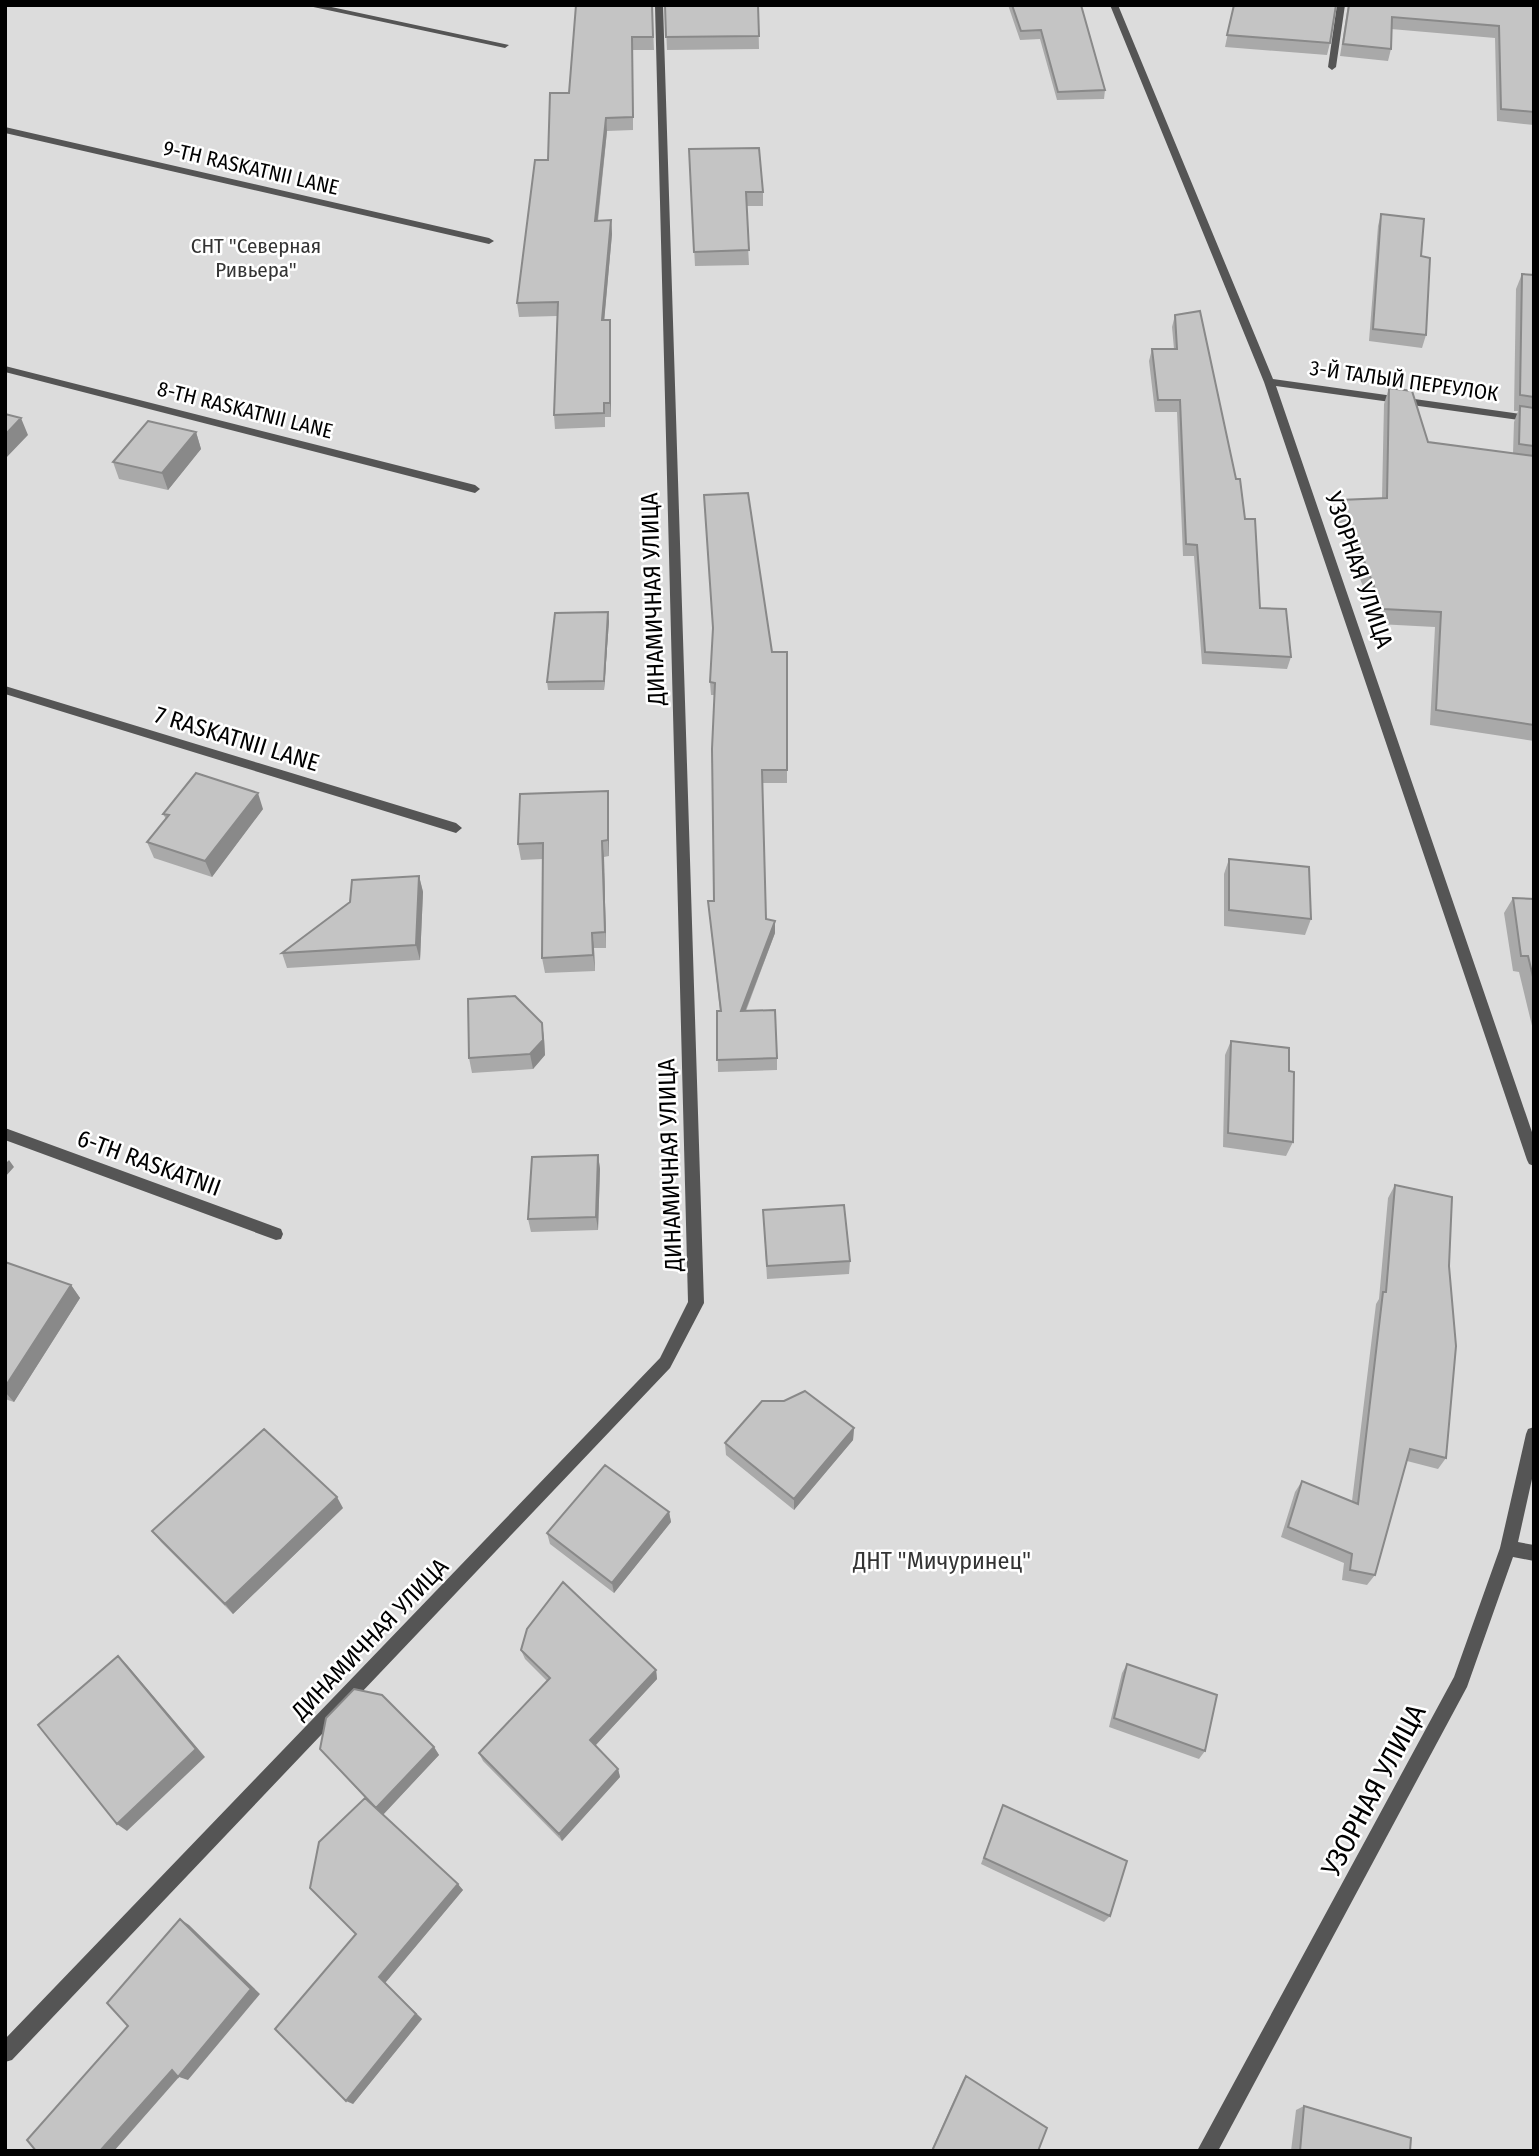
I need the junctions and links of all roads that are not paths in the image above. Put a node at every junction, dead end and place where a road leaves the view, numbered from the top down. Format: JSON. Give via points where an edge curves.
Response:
{"nodes":[{"id":1,"x":308,"y":5,"type":"edge"},
{"id":2,"x":659,"y":5,"type":"edge"},
{"id":3,"x":1114,"y":5,"type":"edge"},
{"id":4,"x":1341,"y":5,"type":"edge"},
{"id":5,"x":505,"y":45,"type":"dead end"},
{"id":6,"x":1332,"y":67,"type":"dead end"},
{"id":7,"x":5,"y":130,"type":"edge"},
{"id":8,"x":489,"y":241,"type":"dead end"},
{"id":9,"x":5,"y":369,"type":"edge"},
{"id":10,"x":1269,"y":382,"type":"junction"},
{"id":11,"x":1534,"y":419,"type":"edge"},
{"id":12,"x":475,"y":489,"type":"dead end"},
{"id":13,"x":5,"y":690,"type":"edge"},
{"id":14,"x":456,"y":828,"type":"dead end"},
{"id":15,"x":5,"y":1134,"type":"edge"},
{"id":16,"x":1534,"y":1160,"type":"edge"},
{"id":17,"x":276,"y":1234,"type":"dead end"},
{"id":18,"x":1534,"y":1434,"type":"edge"},
{"id":19,"x":1508,"y":1548,"type":"junction"},
{"id":20,"x":1534,"y":1553,"type":"edge"},
{"id":21,"x":5,"y":2053,"type":"edge"},
{"id":22,"x":1207,"y":2151,"type":"edge"}],
"edges":[{"from":1,"to":5,"type":"street"},
{"from":2,"to":21,"type":"street","name":"ДИНАМИЧНАЯ УЛИЦА","via":[[696,1303],[665,1363]]},
{"from":3,"to":10,"type":"street","name":"УЗОРНАЯ УЛИЦА"},
{"from":4,"to":6,"type":"street"},
{"from":7,"to":8,"type":"street","name":"9-TH RASKATNII LANE"},
{"from":9,"to":12,"type":"street","name":"8-TH RASKATNII LANE"},
{"from":10,"to":11,"type":"street","name":"3-Й ТАЛЫЙ ПЕРЕУЛОК"},
{"from":10,"to":16,"type":"street","name":"УЗОРНАЯ УЛИЦА"},
{"from":13,"to":14,"type":"street","name":"7 RASKATNII LANE"},
{"from":15,"to":17,"type":"street","name":"6-TH RASKATNII"},
{"from":18,"to":19,"type":"street","name":"УЗОРНАЯ УЛИЦА"},
{"from":19,"to":20,"type":"street"},
{"from":19,"to":22,"type":"street","name":"УЗОРНАЯ УЛИЦА","via":[[1461,1681]]}]}
